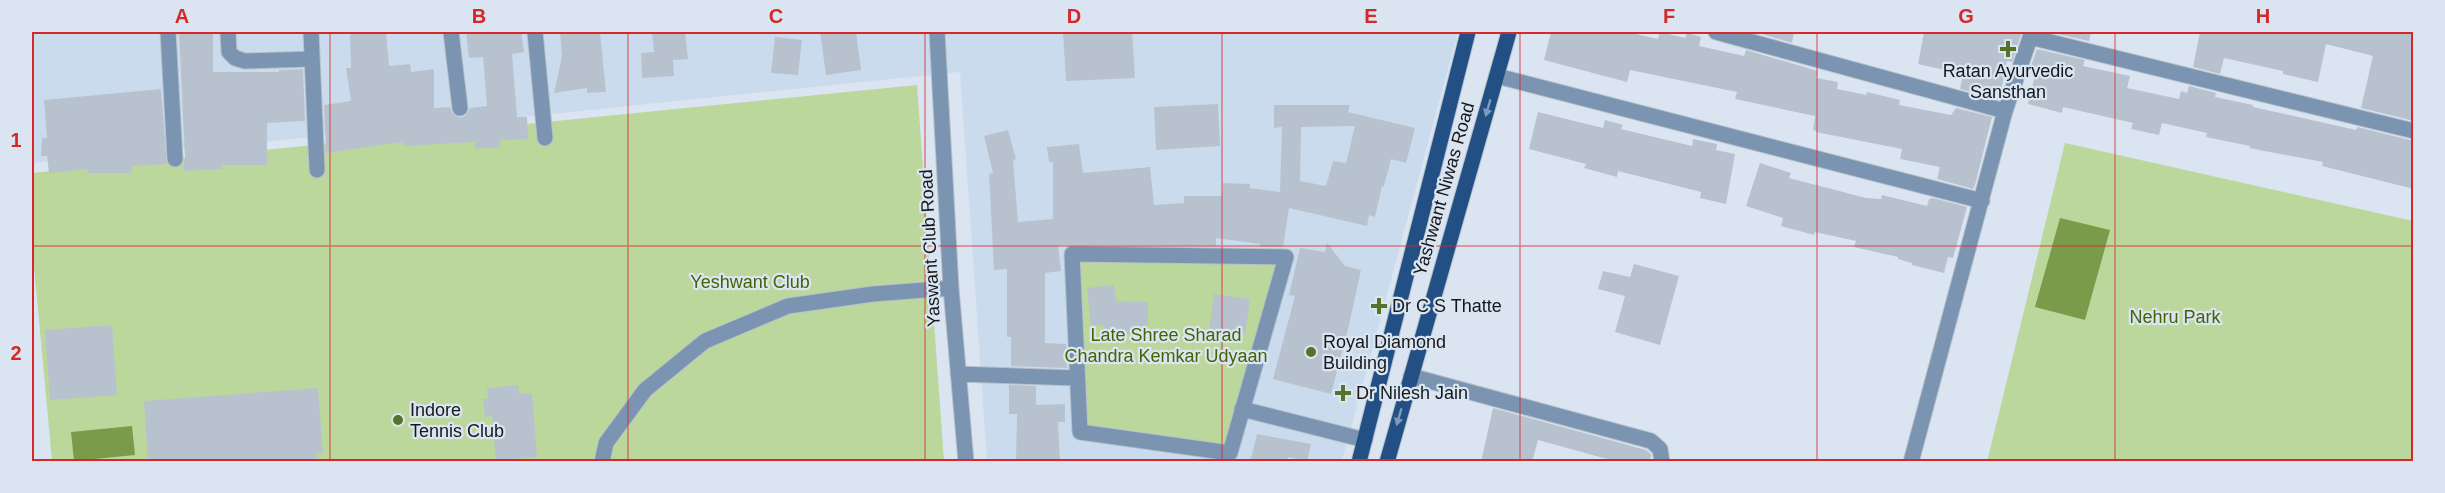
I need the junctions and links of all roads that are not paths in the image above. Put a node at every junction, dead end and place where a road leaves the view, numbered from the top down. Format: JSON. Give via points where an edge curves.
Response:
{"nodes":[{"id":1,"x":168,"y":32,"type":"edge"},
{"id":2,"x":228,"y":32,"type":"edge"},
{"id":3,"x":311,"y":32,"type":"edge"},
{"id":4,"x":451,"y":32,"type":"edge"},
{"id":5,"x":536,"y":32,"type":"edge"},
{"id":6,"x":938,"y":32,"type":"edge"},
{"id":7,"x":1468,"y":32,"type":"edge"},
{"id":8,"x":1509,"y":32,"type":"edge"},
{"id":9,"x":1716,"y":32,"type":"edge"},
{"id":10,"x":2031,"y":34,"type":"edge"},
{"id":11,"x":312,"y":59,"type":"junction"},
{"id":12,"x":1497,"y":76,"type":"junction"},
{"id":13,"x":460,"y":108,"type":"dead end"},
{"id":14,"x":2005,"y":111,"type":"junction"},
{"id":15,"x":2414,"y":131,"type":"edge"},
{"id":16,"x":546,"y":138,"type":"dead end"},
{"id":17,"x":175,"y":159,"type":"dead end"},
{"id":18,"x":317,"y":170,"type":"dead end"},
{"id":19,"x":1982,"y":201,"type":"junction"},
{"id":20,"x":951,"y":288,"type":"junction"},
{"id":21,"x":958,"y":374,"type":"junction"},
{"id":22,"x":1411,"y":376,"type":"junction"},
{"id":23,"x":1076,"y":378,"type":"junction"},
{"id":24,"x":1242,"y":409,"type":"junction"},
{"id":25,"x":1365,"y":440,"type":"junction"},
{"id":26,"x":602,"y":462,"type":"edge"},
{"id":27,"x":966,"y":462,"type":"edge"},
{"id":28,"x":1359,"y":462,"type":"edge"},
{"id":29,"x":1387,"y":462,"type":"edge"},
{"id":30,"x":1662,"y":462,"type":"edge"},
{"id":31,"x":1911,"y":462,"type":"edge"}],
"edges":[{"from":1,"to":17,"type":"street"},
{"from":2,"to":11,"type":"street","via":[[229,52],[235,58]]},
{"from":3,"to":11,"type":"street"},
{"from":4,"to":13,"type":"street"},
{"from":5,"to":16,"type":"street"},
{"from":6,"to":20,"type":"street","name":"Yaswant Club Road"},
{"from":7,"to":25,"type":"main road","name":"Yashwant Niwas Road"},
{"from":8,"to":12,"type":"main road","name":"Yashwant Niwas Road"},
{"from":9,"to":14,"type":"street"},
{"from":10,"to":14,"type":"street"},
{"from":10,"to":15,"type":"street"},
{"from":11,"to":18,"type":"street"},
{"from":12,"to":19,"type":"street"},
{"from":12,"to":22,"type":"main road","name":"Yashwant Niwas Road","one_way":true},
{"from":14,"to":19,"type":"street"},
{"from":19,"to":31,"type":"street"},
{"from":20,"to":21,"type":"street","name":"Yaswant Club Road"},
{"from":20,"to":26,"type":"street","via":[[788,306],[705,341],[645,390],[606,443]]},
{"from":21,"to":23,"type":"street"},
{"from":21,"to":27,"type":"street","name":"Yaswant Club Road"},
{"from":22,"to":29,"type":"main road","name":"Yashwant Niwas Road","one_way":true},
{"from":22,"to":30,"type":"street","via":[[1651,441],[1660,449]]},
{"from":23,"to":24,"type":"street","via":[[1080,432],[1230,453]]},
{"from":23,"to":24,"type":"street","via":[[1072,254],[1286,257]]},
{"from":24,"to":25,"type":"street"},
{"from":25,"to":28,"type":"main road","name":"Yashwant Niwas Road"}]}
